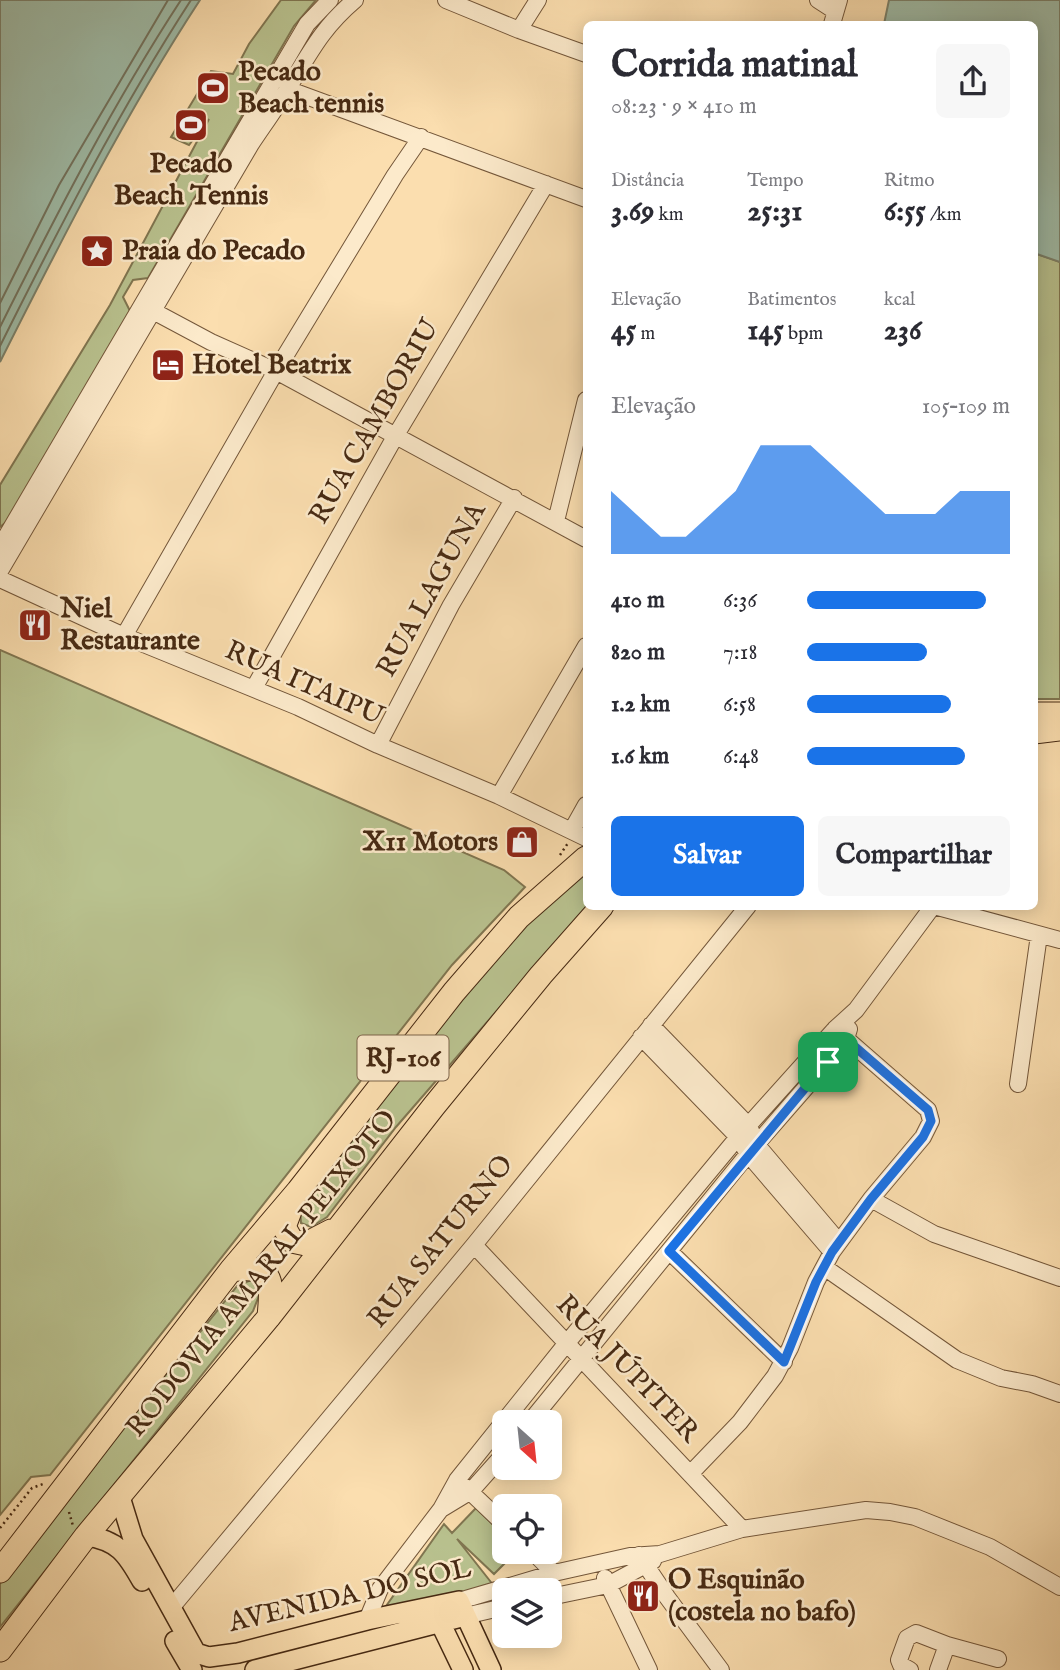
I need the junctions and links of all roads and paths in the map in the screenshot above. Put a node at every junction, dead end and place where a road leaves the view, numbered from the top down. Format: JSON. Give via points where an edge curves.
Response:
{"nodes":[{"id":1,"x":330,"y":0,"type":"edge"},
{"id":2,"x":355,"y":0,"type":"edge"},
{"id":3,"x":446,"y":0,"type":"edge"},
{"id":4,"x":538,"y":0,"type":"edge"},
{"id":5,"x":818,"y":0,"type":"edge"},
{"id":6,"x":835,"y":12,"type":"edge"},
{"id":7,"x":519,"y":30,"type":"junction"},
{"id":8,"x":583,"y":53,"type":"edge"},
{"id":9,"x":287,"y":89,"type":"junction"},
{"id":10,"x":421,"y":137,"type":"junction"},
{"id":11,"x":546,"y":184,"type":"junction"},
{"id":12,"x":583,"y":199,"type":"edge"},
{"id":13,"x":153,"y":311,"type":"junction"},
{"id":14,"x":276,"y":371,"type":"junction"},
{"id":15,"x":583,"y":412,"type":"edge"},
{"id":16,"x":396,"y":435,"type":"junction"},
{"id":17,"x":514,"y":498,"type":"junction"},
{"id":18,"x":556,"y":521,"type":"junction"},
{"id":19,"x":583,"y":537,"type":"edge"},
{"id":20,"x":0,"y":547,"type":"edge"},
{"id":21,"x":0,"y":571,"type":"edge"},
{"id":22,"x":0,"y":579,"type":"edge"},
{"id":23,"x":124,"y":636,"type":"junction"},
{"id":24,"x":583,"y":651,"type":"edge"},
{"id":25,"x":254,"y":688,"type":"junction"},
{"id":26,"x":1038,"y":714,"type":"edge"},
{"id":27,"x":1060,"y":714,"type":"edge"},
{"id":28,"x":1060,"y":729,"type":"edge"},
{"id":29,"x":1038,"y":732,"type":"edge"},
{"id":30,"x":378,"y":745,"type":"junction"},
{"id":31,"x":499,"y":796,"type":"junction"},
{"id":32,"x":583,"y":811,"type":"edge"},
{"id":33,"x":570,"y":836,"type":"junction"},
{"id":34,"x":583,"y":838,"type":"edge"},
{"id":35,"x":556,"y":860,"type":"dead end"},
{"id":36,"x":583,"y":861,"type":"edge"},
{"id":37,"x":599,"y":910,"type":"edge"},
{"id":38,"x":745,"y":910,"type":"edge"},
{"id":39,"x":931,"y":910,"type":"edge"},
{"id":40,"x":948,"y":910,"type":"edge"},
{"id":41,"x":1039,"y":935,"type":"junction"},
{"id":42,"x":1060,"y":940,"type":"edge"},
{"id":43,"x":646,"y":1031,"type":"junction"},
{"id":44,"x":841,"y":1034,"type":"junction"},
{"id":45,"x":1018,"y":1084,"type":"dead end"},
{"id":46,"x":743,"y":1131,"type":"junction"},
{"id":47,"x":752,"y":1150,"type":"junction"},
{"id":48,"x":298,"y":1191,"type":"junction"},
{"id":49,"x":871,"y":1199,"type":"junction"},
{"id":50,"x":340,"y":1226,"type":"junction"},
{"id":51,"x":474,"y":1245,"type":"junction"},
{"id":52,"x":836,"y":1247,"type":"junction"},
{"id":53,"x":669,"y":1251,"type":"junction"},
{"id":54,"x":824,"y":1267,"type":"junction"},
{"id":55,"x":231,"y":1270,"type":"junction"},
{"id":56,"x":1060,"y":1278,"type":"edge"},
{"id":57,"x":269,"y":1317,"type":"junction"},
{"id":58,"x":566,"y":1344,"type":"junction"},
{"id":59,"x":581,"y":1359,"type":"junction"},
{"id":60,"x":784,"y":1362,"type":"junction"},
{"id":61,"x":1060,"y":1394,"type":"edge"},
{"id":62,"x":540,"y":1410,"type":"edge"},
{"id":63,"x":492,"y":1467,"type":"edge"},
{"id":64,"x":691,"y":1473,"type":"junction"},
{"id":65,"x":457,"y":1480,"type":"junction"},
{"id":66,"x":56,"y":1486,"type":"junction"},
{"id":67,"x":471,"y":1491,"type":"junction"},
{"id":68,"x":120,"y":1497,"type":"junction"},
{"id":69,"x":441,"y":1509,"type":"junction"},
{"id":70,"x":492,"y":1512,"type":"edge"},
{"id":71,"x":0,"y":1528,"type":"edge"},
{"id":72,"x":742,"y":1529,"type":"junction"},
{"id":73,"x":82,"y":1541,"type":"junction"},
{"id":74,"x":642,"y":1561,"type":"junction"},
{"id":75,"x":599,"y":1563,"type":"junction"},
{"id":76,"x":545,"y":1564,"type":"edge"},
{"id":77,"x":0,"y":1572,"type":"edge"},
{"id":78,"x":554,"y":1573,"type":"junction"},
{"id":79,"x":608,"y":1585,"type":"junction"},
{"id":80,"x":1060,"y":1587,"type":"edge"},
{"id":81,"x":562,"y":1595,"type":"edge"},
{"id":82,"x":492,"y":1607,"type":"edge"},
{"id":83,"x":171,"y":1608,"type":"junction"},
{"id":84,"x":462,"y":1608,"type":"junction"},
{"id":85,"x":437,"y":1615,"type":"junction"},
{"id":86,"x":367,"y":1620,"type":"junction"},
{"id":87,"x":947,"y":1645,"type":"junction"},
{"id":88,"x":0,"y":1650,"type":"edge"},
{"id":89,"x":998,"y":1659,"type":"dead end"},
{"id":90,"x":188,"y":1665,"type":"edge"},
{"id":91,"x":295,"y":1666,"type":"edge"},
{"id":92,"x":255,"y":1670,"type":"edge"},
{"id":93,"x":463,"y":1670,"type":"edge"},
{"id":94,"x":491,"y":1670,"type":"edge"},
{"id":95,"x":649,"y":1670,"type":"edge"},
{"id":96,"x":721,"y":1670,"type":"edge"},
{"id":97,"x":910,"y":1670,"type":"edge"},
{"id":98,"x":938,"y":1670,"type":"edge"}],
"edges":[{"from":1,"to":20,"type":"street","via":[[307,24]]},
{"from":2,"to":9,"type":"street","via":[[320,35]]},
{"from":3,"to":7,"type":"street"},
{"from":4,"to":7,"type":"street"},
{"from":5,"to":6,"type":"street"},
{"from":7,"to":8,"type":"street"},
{"from":9,"to":10,"type":"street"},
{"from":9,"to":13,"type":"street"},
{"from":10,"to":11,"type":"street"},
{"from":10,"to":14,"type":"street"},
{"from":11,"to":12,"type":"street"},
{"from":11,"to":16,"type":"street","name":"RUA CAMBORIU"},
{"from":13,"to":14,"type":"street"},
{"from":13,"to":21,"type":"street"},
{"from":14,"to":16,"type":"street"},
{"from":14,"to":23,"type":"street"},
{"from":15,"to":18,"type":"street"},
{"from":16,"to":17,"type":"street"},
{"from":16,"to":25,"type":"street","name":"RUA CAMBORIU"},
{"from":17,"to":18,"type":"street"},
{"from":17,"to":30,"type":"street","name":"RUA LAGUNA","via":[[450,605]]},
{"from":18,"to":19,"type":"street"},
{"from":22,"to":23,"type":"street","name":"RUA ITAIPU"},
{"from":23,"to":25,"type":"street","name":"RUA ITAIPU"},
{"from":24,"to":31,"type":"street"},
{"from":25,"to":30,"type":"street","name":"RUA ITAIPU"},
{"from":26,"to":27,"type":"highway"},
{"from":28,"to":29,"type":"highway"},
{"from":30,"to":31,"type":"street","name":"RUA ITAIPU"},
{"from":31,"to":33,"type":"street","name":"RUA ITAIPU"},
{"from":32,"to":33,"type":"street"},
{"from":33,"to":34,"type":"street","name":"RUA ITAIPU"},
{"from":33,"to":35,"type":"path"},
{"from":36,"to":48,"type":"highway","name":"RODOVIA AMARAL PEIXOTO","number":"RJ-106","via":[[519,917],[454,992]]},
{"from":37,"to":50,"type":"highway","name":"RODOVIA AMARAL PEIXOTO","number":"RJ-106"},
{"from":38,"to":43,"type":"street","name":"RUA SATURNO"},
{"from":39,"to":44,"type":"street"},
{"from":40,"to":41,"type":"street"},
{"from":41,"to":42,"type":"street"},
{"from":41,"to":45,"type":"street"},
{"from":43,"to":46,"type":"street"},
{"from":43,"to":51,"type":"street","name":"RUA SATURNO"},
{"from":44,"to":46,"type":"street"},
{"from":44,"to":47,"type":"street"},
{"from":44,"to":49,"type":"street","via":[[928,1110],[931,1121]]},
{"from":46,"to":47,"type":"street"},
{"from":46,"to":58,"type":"street"},
{"from":47,"to":52,"type":"street"},
{"from":47,"to":53,"type":"street"},
{"from":48,"to":50,"type":"highway","via":[[284,1227],[292,1241],[313,1242]]},
{"from":48,"to":55,"type":"highway","name":"RODOVIA AMARAL PEIXOTO","number":"RJ-106"},
{"from":49,"to":52,"type":"street"},
{"from":49,"to":56,"type":"street","via":[[934,1234]]},
{"from":50,"to":57,"type":"highway","name":"RODOVIA AMARAL PEIXOTO","number":"RJ-106"},
{"from":51,"to":58,"type":"street","name":"RUA JÚPITER"},
{"from":51,"to":83,"type":"street","name":"RUA SATURNO"},
{"from":52,"to":54,"type":"street"},
{"from":53,"to":59,"type":"street"},
{"from":53,"to":60,"type":"street"},
{"from":54,"to":60,"type":"street"},
{"from":54,"to":61,"type":"street","via":[[957,1360]]},
{"from":55,"to":57,"type":"highway","via":[[251,1267],[264,1273],[271,1283]]},
{"from":55,"to":66,"type":"highway","name":"RODOVIA AMARAL PEIXOTO","number":"RJ-106"},
{"from":57,"to":68,"type":"highway","name":"RODOVIA AMARAL PEIXOTO","number":"RJ-106"},
{"from":58,"to":59,"type":"street","name":"RUA JÚPITER"},
{"from":58,"to":65,"type":"street"},
{"from":59,"to":62,"type":"street"},
{"from":59,"to":64,"type":"street","name":"RUA JÚPITER"},
{"from":60,"to":64,"type":"street","via":[[740,1422]]},
{"from":63,"to":67,"type":"street"},
{"from":64,"to":72,"type":"street","name":"RUA JÚPITER"},
{"from":65,"to":67,"type":"street"},
{"from":65,"to":69,"type":"street"},
{"from":66,"to":71,"type":"path","via":[[32,1488]]},
{"from":66,"to":73,"type":"path"},
{"from":66,"to":77,"type":"highway","name":"RODOVIA AMARAL PEIXOTO","number":"RJ-106"},
{"from":67,"to":69,"type":"street"},
{"from":67,"to":70,"type":"street"},
{"from":68,"to":73,"type":"highway","name":"RODOVIA AMARAL PEIXOTO","number":"RJ-106"},
{"from":68,"to":83,"type":"main road","via":[[133,1539]]},
{"from":69,"to":86,"type":"street","via":[[380,1589]]},
{"from":72,"to":74,"type":"street","name":"AVENIDA DO SOL"},
{"from":72,"to":80,"type":"street","name":"AVENIDA DO SOL","via":[[866,1510],[890,1512],[915,1517],[990,1547]]},
{"from":73,"to":88,"type":"highway","name":"RODOVIA AMARAL PEIXOTO","number":"RJ-106"},
{"from":73,"to":90,"type":"main road","via":[[105,1539],[126,1556]]},
{"from":74,"to":75,"type":"street","name":"AVENIDA DO SOL"},
{"from":74,"to":79,"type":"street","name":"AVENIDA DO SOL"},
{"from":74,"to":96,"type":"street"},
{"from":75,"to":78,"type":"street","name":"AVENIDA DO SOL"},
{"from":75,"to":79,"type":"street"},
{"from":76,"to":78,"type":"street"},
{"from":78,"to":84,"type":"street","name":"AVENIDA DO SOL"},
{"from":79,"to":81,"type":"street","name":"AVENIDA DO SOL"},
{"from":79,"to":95,"type":"street"},
{"from":82,"to":84,"type":"street","name":"AVENIDA DO SOL"},
{"from":83,"to":90,"type":"main road"},
{"from":84,"to":85,"type":"main road","name":"AVENIDA DO SOL"},
{"from":84,"to":94,"type":"main road"},
{"from":85,"to":86,"type":"main road","name":"AVENIDA DO SOL"},
{"from":85,"to":91,"type":"main road","name":"AVENIDA DO SOL"},
{"from":85,"to":93,"type":"main road"},
{"from":86,"to":90,"type":"main road","name":"AVENIDA DO SOL"},
{"from":87,"to":89,"type":"street"},
{"from":87,"to":97,"type":"street","via":[[911,1634],[899,1660]]},
{"from":87,"to":98,"type":"street"},
{"from":91,"to":92,"type":"main road","name":"AVENIDA DO SOL"}]}
